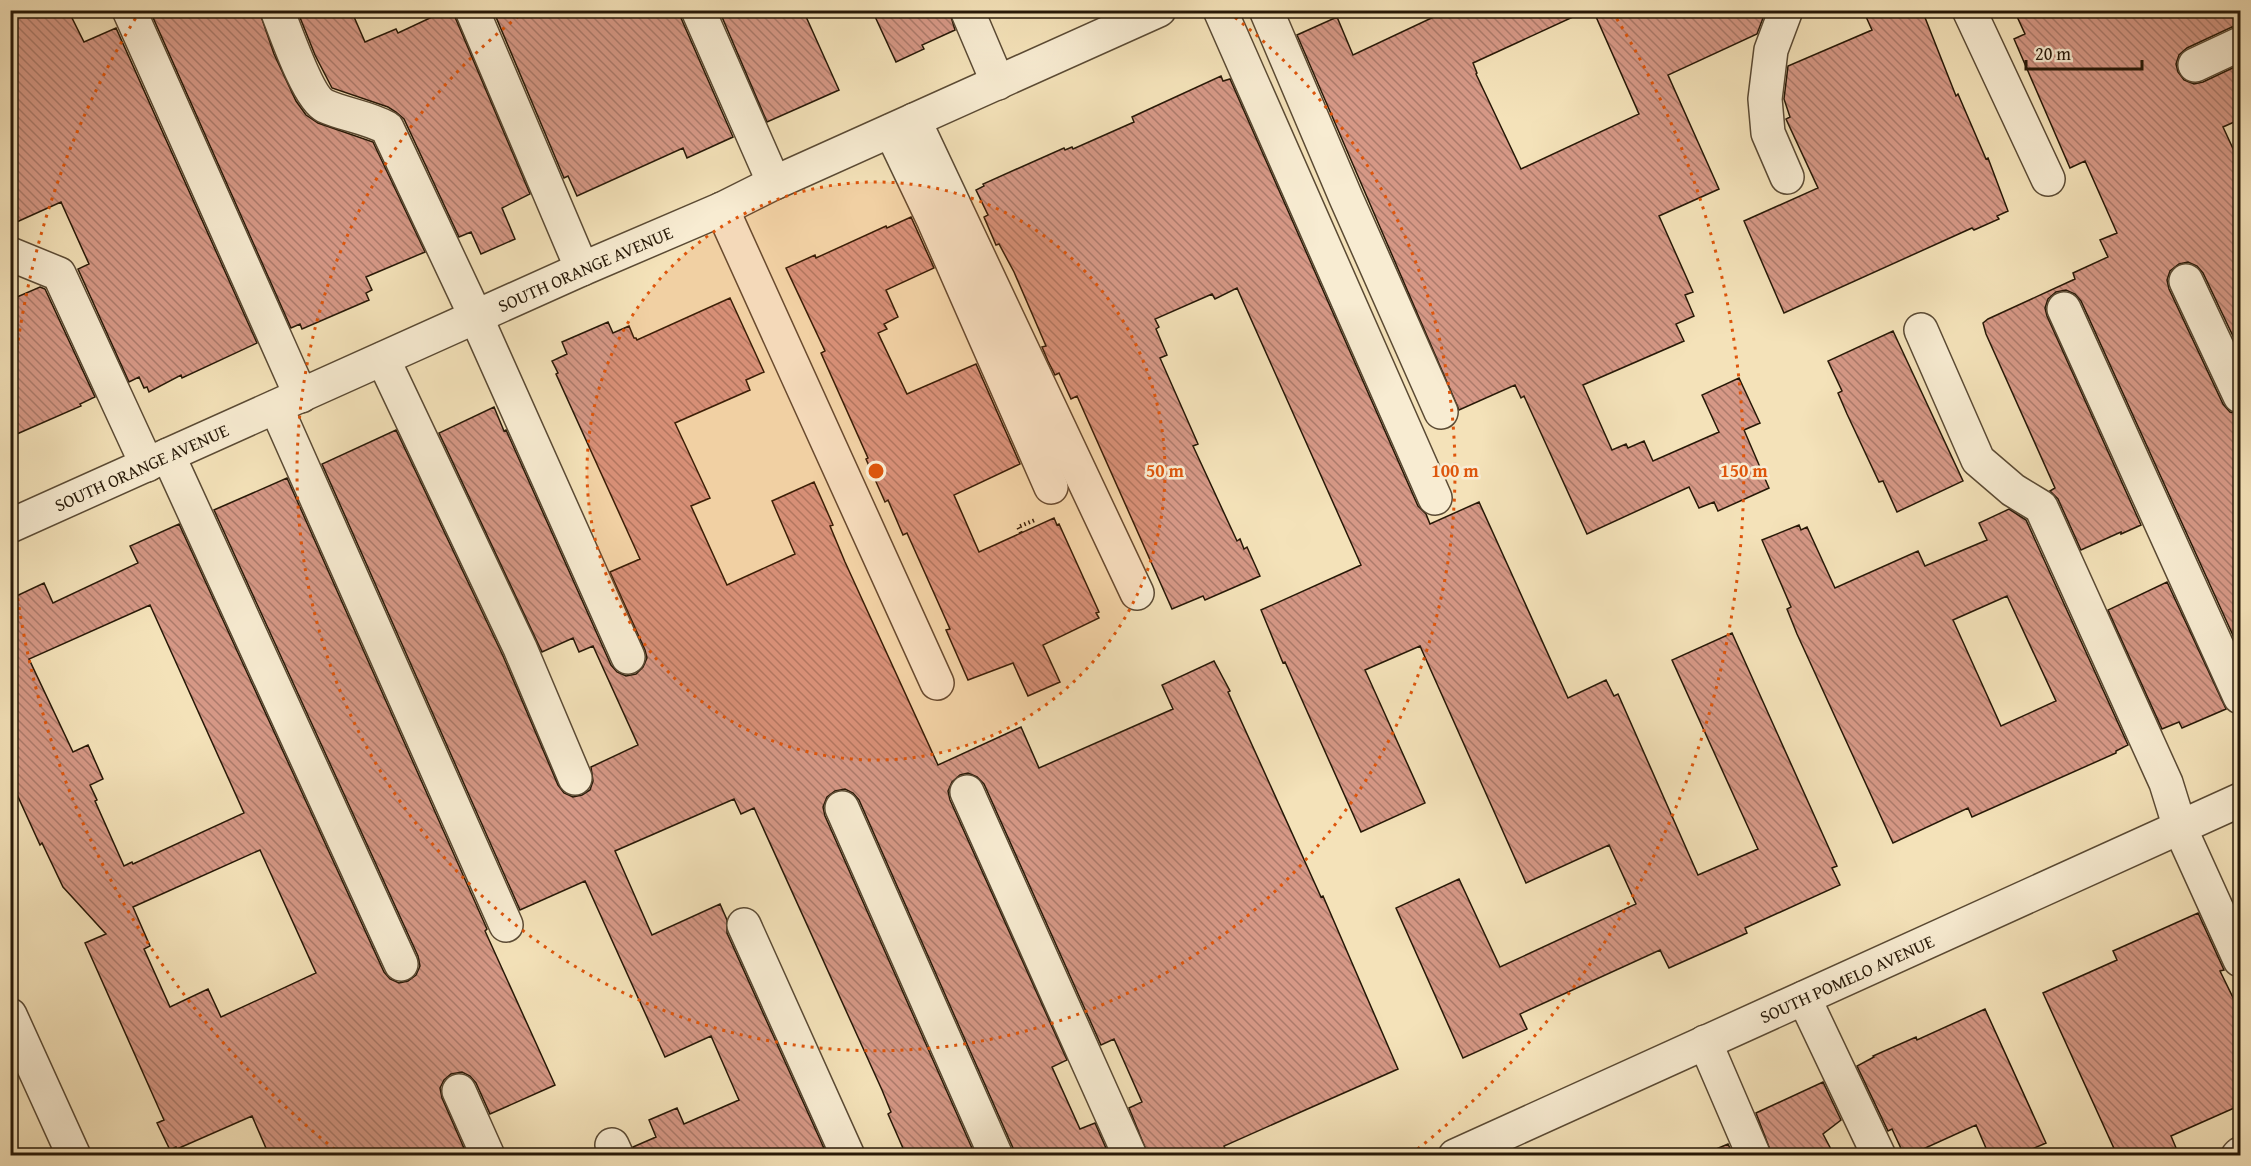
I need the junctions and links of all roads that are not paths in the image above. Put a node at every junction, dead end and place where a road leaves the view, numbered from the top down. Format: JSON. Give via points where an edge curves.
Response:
{"nodes":[{"id":1,"x":129,"y":10,"type":"edge"},
{"id":2,"x":277,"y":10,"type":"edge"},
{"id":3,"x":472,"y":10,"type":"edge"},
{"id":4,"x":698,"y":10,"type":"edge"},
{"id":5,"x":967,"y":10,"type":"edge"},
{"id":6,"x":1160,"y":10,"type":"edge"},
{"id":7,"x":1220,"y":10,"type":"edge"},
{"id":8,"x":1266,"y":10,"type":"edge"},
{"id":9,"x":1786,"y":10,"type":"edge"},
{"id":10,"x":1969,"y":10,"type":"edge"},
{"id":11,"x":2241,"y":44,"type":"edge"},
{"id":12,"x":2195,"y":65,"type":"dead end"},
{"id":13,"x":998,"y":83,"type":"junction"},
{"id":14,"x":902,"y":126,"type":"junction"},
{"id":15,"x":1787,"y":177,"type":"dead end"},
{"id":16,"x":2048,"y":179,"type":"dead end"},
{"id":17,"x":774,"y":183,"type":"junction"},
{"id":18,"x":722,"y":209,"type":"junction"},
{"id":19,"x":10,"y":254,"type":"edge"},
{"id":20,"x":582,"y":269,"type":"junction"},
{"id":21,"x":2186,"y":281,"type":"dead end"},
{"id":22,"x":2064,"y":309,"type":"dead end"},
{"id":23,"x":476,"y":317,"type":"junction"},
{"id":24,"x":1921,"y":330,"type":"dead end"},
{"id":25,"x":383,"y":359,"type":"junction"},
{"id":26,"x":2241,"y":396,"type":"edge"},
{"id":27,"x":288,"y":401,"type":"junction"},
{"id":28,"x":1441,"y":412,"type":"dead end"},
{"id":29,"x":158,"y":460,"type":"junction"},
{"id":30,"x":1051,"y":487,"type":"dead end"},
{"id":31,"x":1435,"y":498,"type":"dead end"},
{"id":32,"x":10,"y":526,"type":"edge"},
{"id":33,"x":1137,"y":593,"type":"dead end"},
{"id":34,"x":628,"y":657,"type":"dead end"},
{"id":35,"x":937,"y":683,"type":"dead end"},
{"id":36,"x":2241,"y":697,"type":"edge"},
{"id":37,"x":575,"y":778,"type":"dead end"},
{"id":38,"x":967,"y":792,"type":"dead end"},
{"id":39,"x":2241,"y":800,"type":"edge"},
{"id":40,"x":843,"y":808,"type":"dead end"},
{"id":41,"x":2180,"y":828,"type":"junction"},
{"id":42,"x":506,"y":925,"type":"dead end"},
{"id":43,"x":744,"y":925,"type":"dead end"},
{"id":44,"x":2241,"y":960,"type":"edge"},
{"id":45,"x":401,"y":964,"type":"dead end"},
{"id":46,"x":1804,"y":998,"type":"junction"},
{"id":47,"x":10,"y":1015,"type":"edge"},
{"id":48,"x":1705,"y":1042,"type":"junction"},
{"id":49,"x":459,"y":1091,"type":"dead end"},
{"id":50,"x":1465,"y":1153,"type":"edge"},
{"id":51,"x":74,"y":1155,"type":"edge"},
{"id":52,"x":488,"y":1155,"type":"edge"},
{"id":53,"x":848,"y":1155,"type":"edge"},
{"id":54,"x":996,"y":1155,"type":"edge"},
{"id":55,"x":1130,"y":1155,"type":"edge"},
{"id":56,"x":1754,"y":1155,"type":"edge"},
{"id":57,"x":1879,"y":1155,"type":"edge"}],
"edges":[{"from":1,"to":27,"type":"street"},
{"from":2,"to":23,"type":"street","via":[[308,85],[322,105],[387,128]]},
{"from":3,"to":20,"type":"street"},
{"from":4,"to":17,"type":"street"},
{"from":5,"to":13,"type":"street"},
{"from":6,"to":13,"type":"street","name":"SOUTH ORANGE AVENUE"},
{"from":7,"to":31,"type":"street"},
{"from":8,"to":28,"type":"street"},
{"from":9,"to":15,"type":"street","via":[[1771,50],[1765,99],[1768,133]]},
{"from":10,"to":16,"type":"street"},
{"from":11,"to":12,"type":"street"},
{"from":13,"to":14,"type":"street","name":"SOUTH ORANGE AVENUE"},
{"from":14,"to":17,"type":"street","name":"SOUTH ORANGE AVENUE"},
{"from":14,"to":30,"type":"street","via":[[934,222]]},
{"from":14,"to":33,"type":"street"},
{"from":17,"to":18,"type":"street","name":"SOUTH ORANGE AVENUE"},
{"from":18,"to":20,"type":"street","name":"SOUTH ORANGE AVENUE"},
{"from":18,"to":35,"type":"street"},
{"from":19,"to":29,"type":"street","via":[[59,274]]},
{"from":20,"to":23,"type":"street","name":"SOUTH ORANGE AVENUE"},
{"from":21,"to":26,"type":"street"},
{"from":22,"to":36,"type":"street"},
{"from":23,"to":25,"type":"street","name":"SOUTH ORANGE AVENUE"},
{"from":23,"to":34,"type":"street"},
{"from":24,"to":41,"type":"street","via":[[1978,460],[2013,490],[2041,507],[2166,783]]},
{"from":25,"to":27,"type":"street","name":"SOUTH ORANGE AVENUE"},
{"from":25,"to":37,"type":"street","via":[[520,648]]},
{"from":27,"to":29,"type":"street","name":"SOUTH ORANGE AVENUE"},
{"from":27,"to":42,"type":"street"},
{"from":29,"to":32,"type":"street","name":"SOUTH ORANGE AVENUE"},
{"from":29,"to":45,"type":"street"},
{"from":38,"to":55,"type":"street"},
{"from":39,"to":41,"type":"street","name":"SOUTH POMELO AVENUE"},
{"from":40,"to":54,"type":"street"},
{"from":41,"to":44,"type":"street"},
{"from":41,"to":46,"type":"street","name":"SOUTH POMELO AVENUE"},
{"from":43,"to":53,"type":"street"},
{"from":46,"to":48,"type":"street","name":"SOUTH POMELO AVENUE"},
{"from":46,"to":57,"type":"street"},
{"from":47,"to":51,"type":"street"},
{"from":48,"to":50,"type":"street","name":"SOUTH POMELO AVENUE"},
{"from":48,"to":56,"type":"street"},
{"from":49,"to":52,"type":"street"}]}
